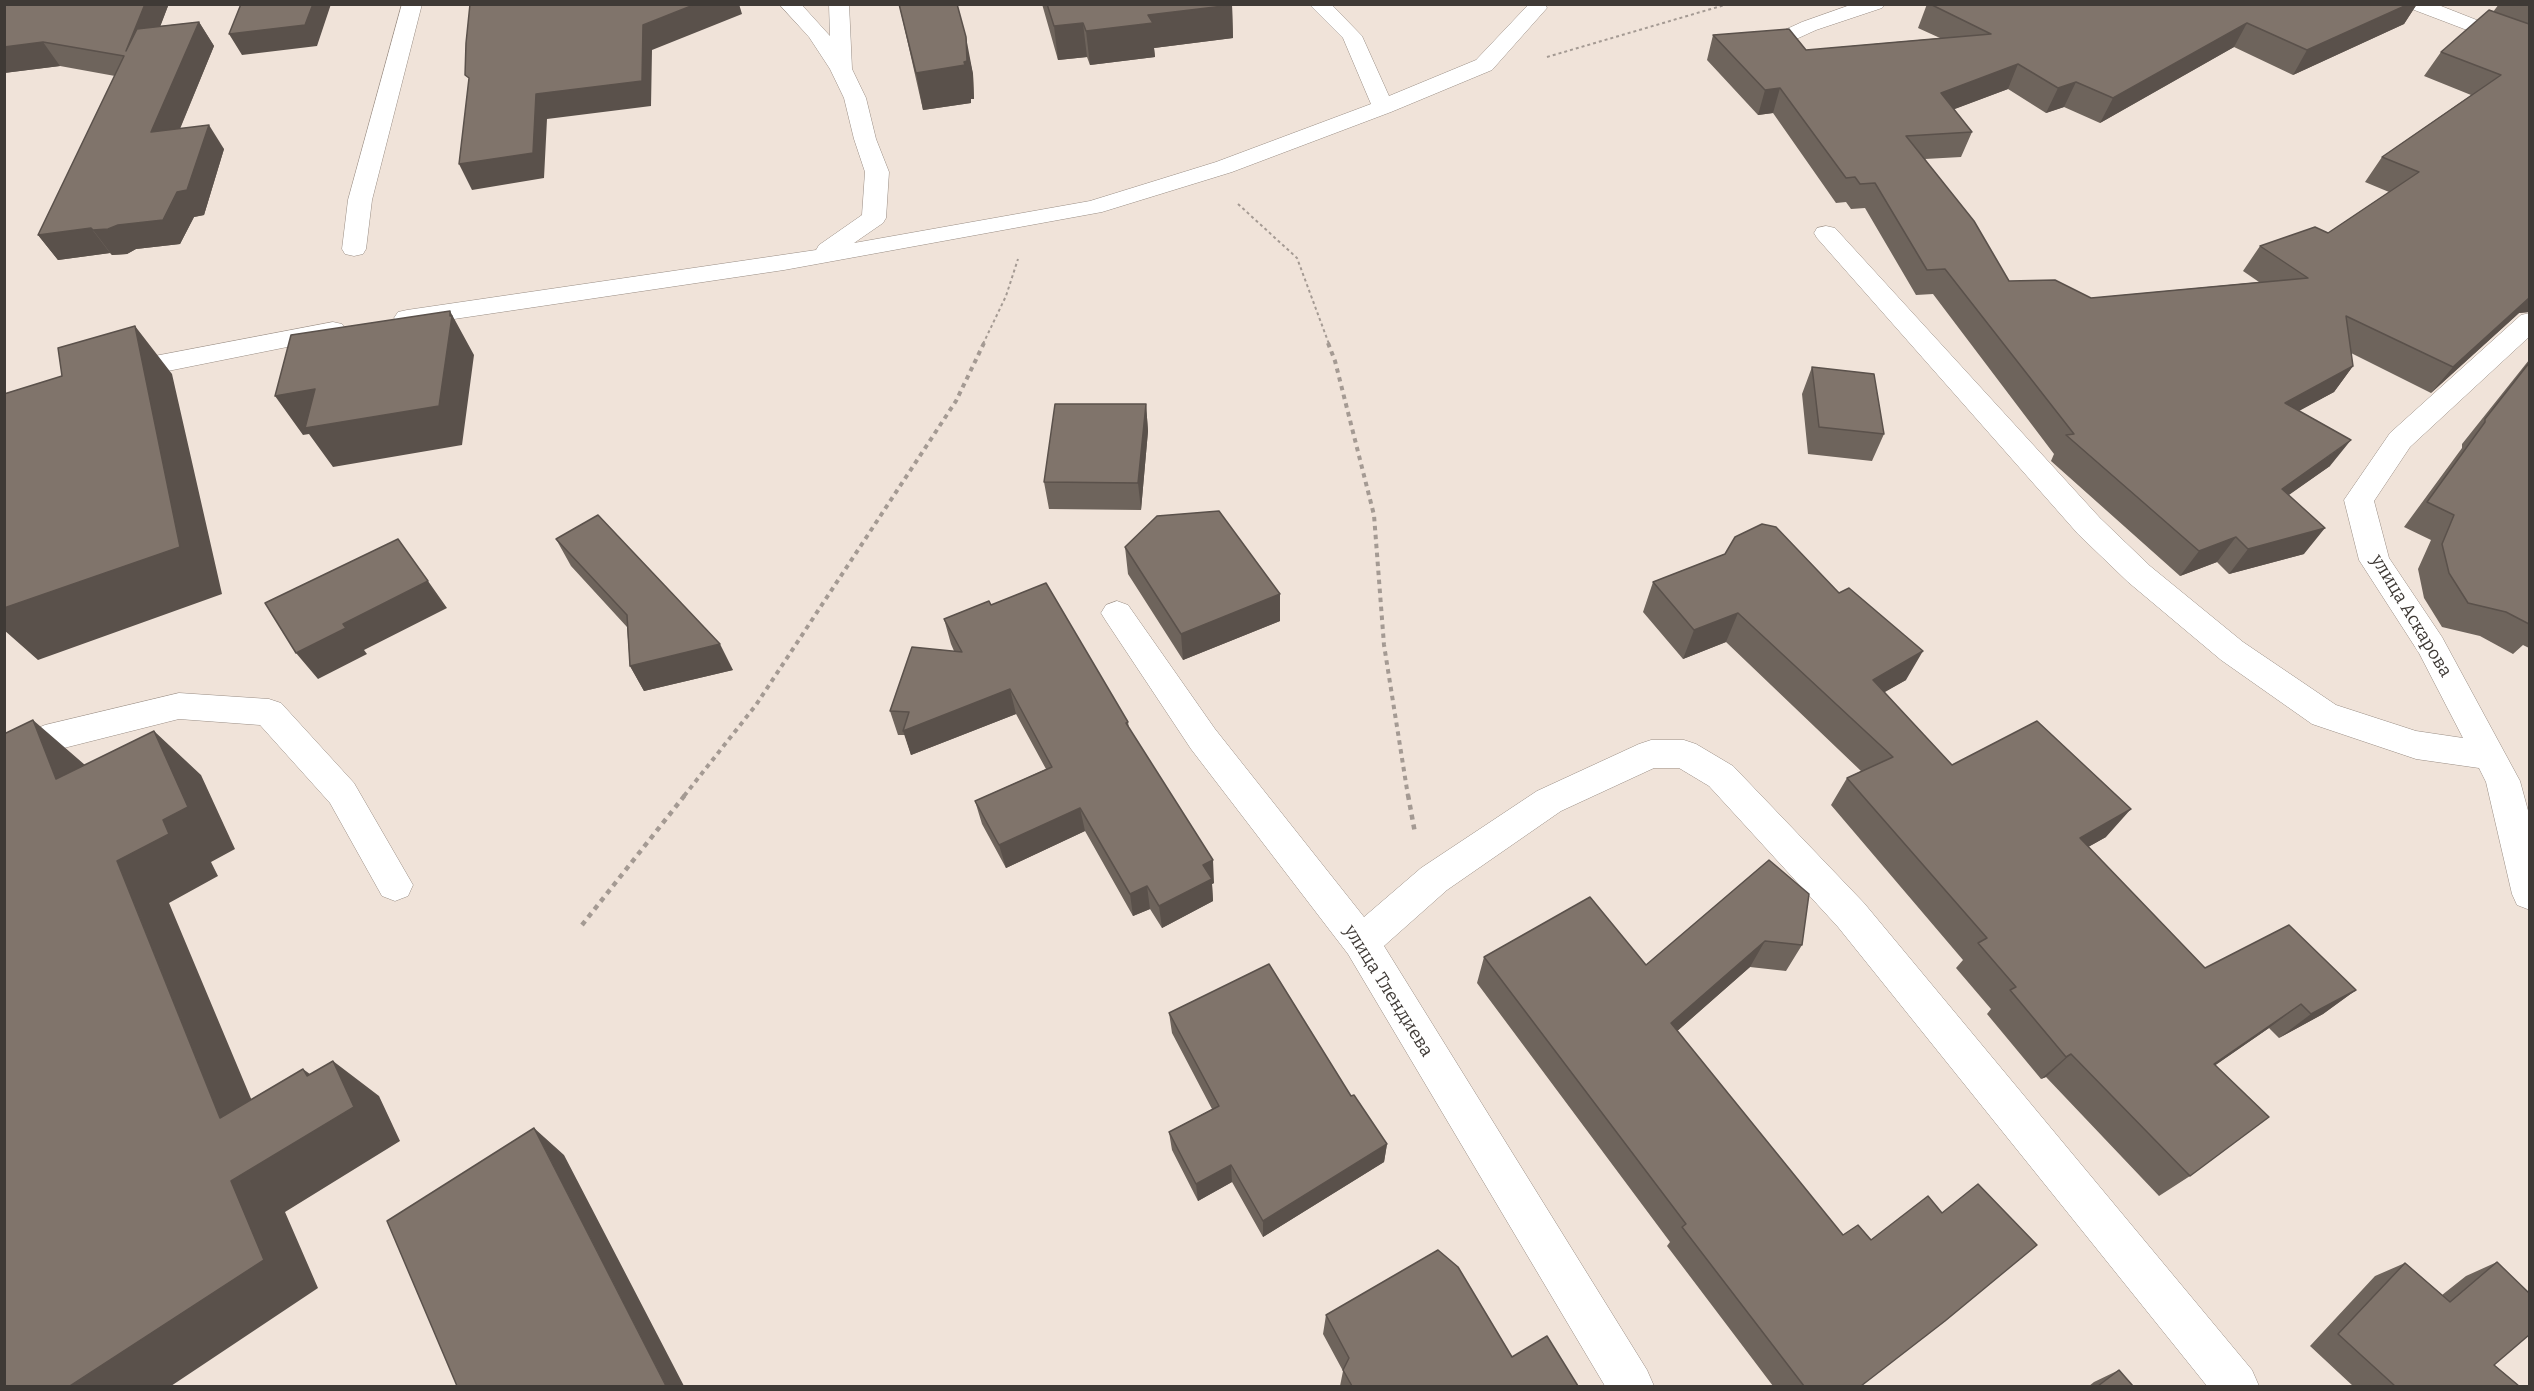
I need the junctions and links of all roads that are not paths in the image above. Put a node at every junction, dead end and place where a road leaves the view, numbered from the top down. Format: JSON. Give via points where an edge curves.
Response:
{"nodes":[{"id":1,"x":412,"y":4,"type":"edge"},
{"id":2,"x":789,"y":4,"type":"edge"},
{"id":3,"x":839,"y":4,"type":"edge"},
{"id":4,"x":1319,"y":4,"type":"edge"},
{"id":5,"x":1875,"y":4,"type":"edge"},
{"id":6,"x":2416,"y":4,"type":"edge"},
{"id":7,"x":1537,"y":8,"type":"dead end"},
{"id":8,"x":1774,"y":42,"type":"edge"},
{"id":9,"x":2529,"y":48,"type":"edge"},
{"id":10,"x":841,"y":69,"type":"junction"},
{"id":11,"x":1383,"y":107,"type":"junction"},
{"id":12,"x":1826,"y":233,"type":"dead end"},
{"id":13,"x":354,"y":249,"type":"dead end"},
{"id":14,"x":819,"y":256,"type":"junction"},
{"id":15,"x":2529,"y":321,"type":"edge"},
{"id":16,"x":98,"y":376,"type":"edge"},
{"id":17,"x":1117,"y":613,"type":"dead end"},
{"id":18,"x":2490,"y":756,"type":"junction"},
{"id":19,"x":4,"y":757,"type":"edge"},
{"id":20,"x":395,"y":885,"type":"dead end"},
{"id":21,"x":2529,"y":894,"type":"edge"},
{"id":22,"x":1361,"y":942,"type":"junction"},
{"id":23,"x":1631,"y":1386,"type":"edge"},
{"id":24,"x":2235,"y":1386,"type":"edge"}],
"edges":[{"from":1,"to":13,"type":"street","via":[[360,200]]},
{"from":2,"to":10,"type":"street","via":[[817,33]]},
{"from":3,"to":10,"type":"street"},
{"from":4,"to":11,"type":"street","via":[[1352,36]]},
{"from":5,"to":8,"type":"street"},
{"from":6,"to":9,"type":"street"},
{"from":7,"to":11,"type":"street","via":[[1484,65]]},
{"from":10,"to":14,"type":"street","via":[[855,98],[878,172],[874,218]]},
{"from":11,"to":14,"type":"street","via":[[1203,173],[1094,207]]},
{"from":12,"to":18,"type":"street","via":[[2089,526],[2139,574],[2232,651],[2324,715],[2416,745]]},
{"from":14,"to":16,"type":"street","via":[[367,324]]},
{"from":15,"to":18,"type":"street","name":"улица Аскарова","via":[[2400,440],[2359,500],[2374,560],[2431,646]]},
{"from":17,"to":22,"type":"street","name":"улица Тлендиева","via":[[1203,739]]},
{"from":18,"to":21,"type":"street","name":"улица Аскарова","via":[[2503,781]]},
{"from":19,"to":20,"type":"street","via":[[45,739],[179,706],[269,712],[342,793]]},
{"from":22,"to":23,"type":"street","name":"улица Тлендиева"},
{"from":22,"to":24,"type":"street","via":[[1434,879],[1549,801],[1651,754],[1684,754],[1721,776],[1851,915]]}]}
